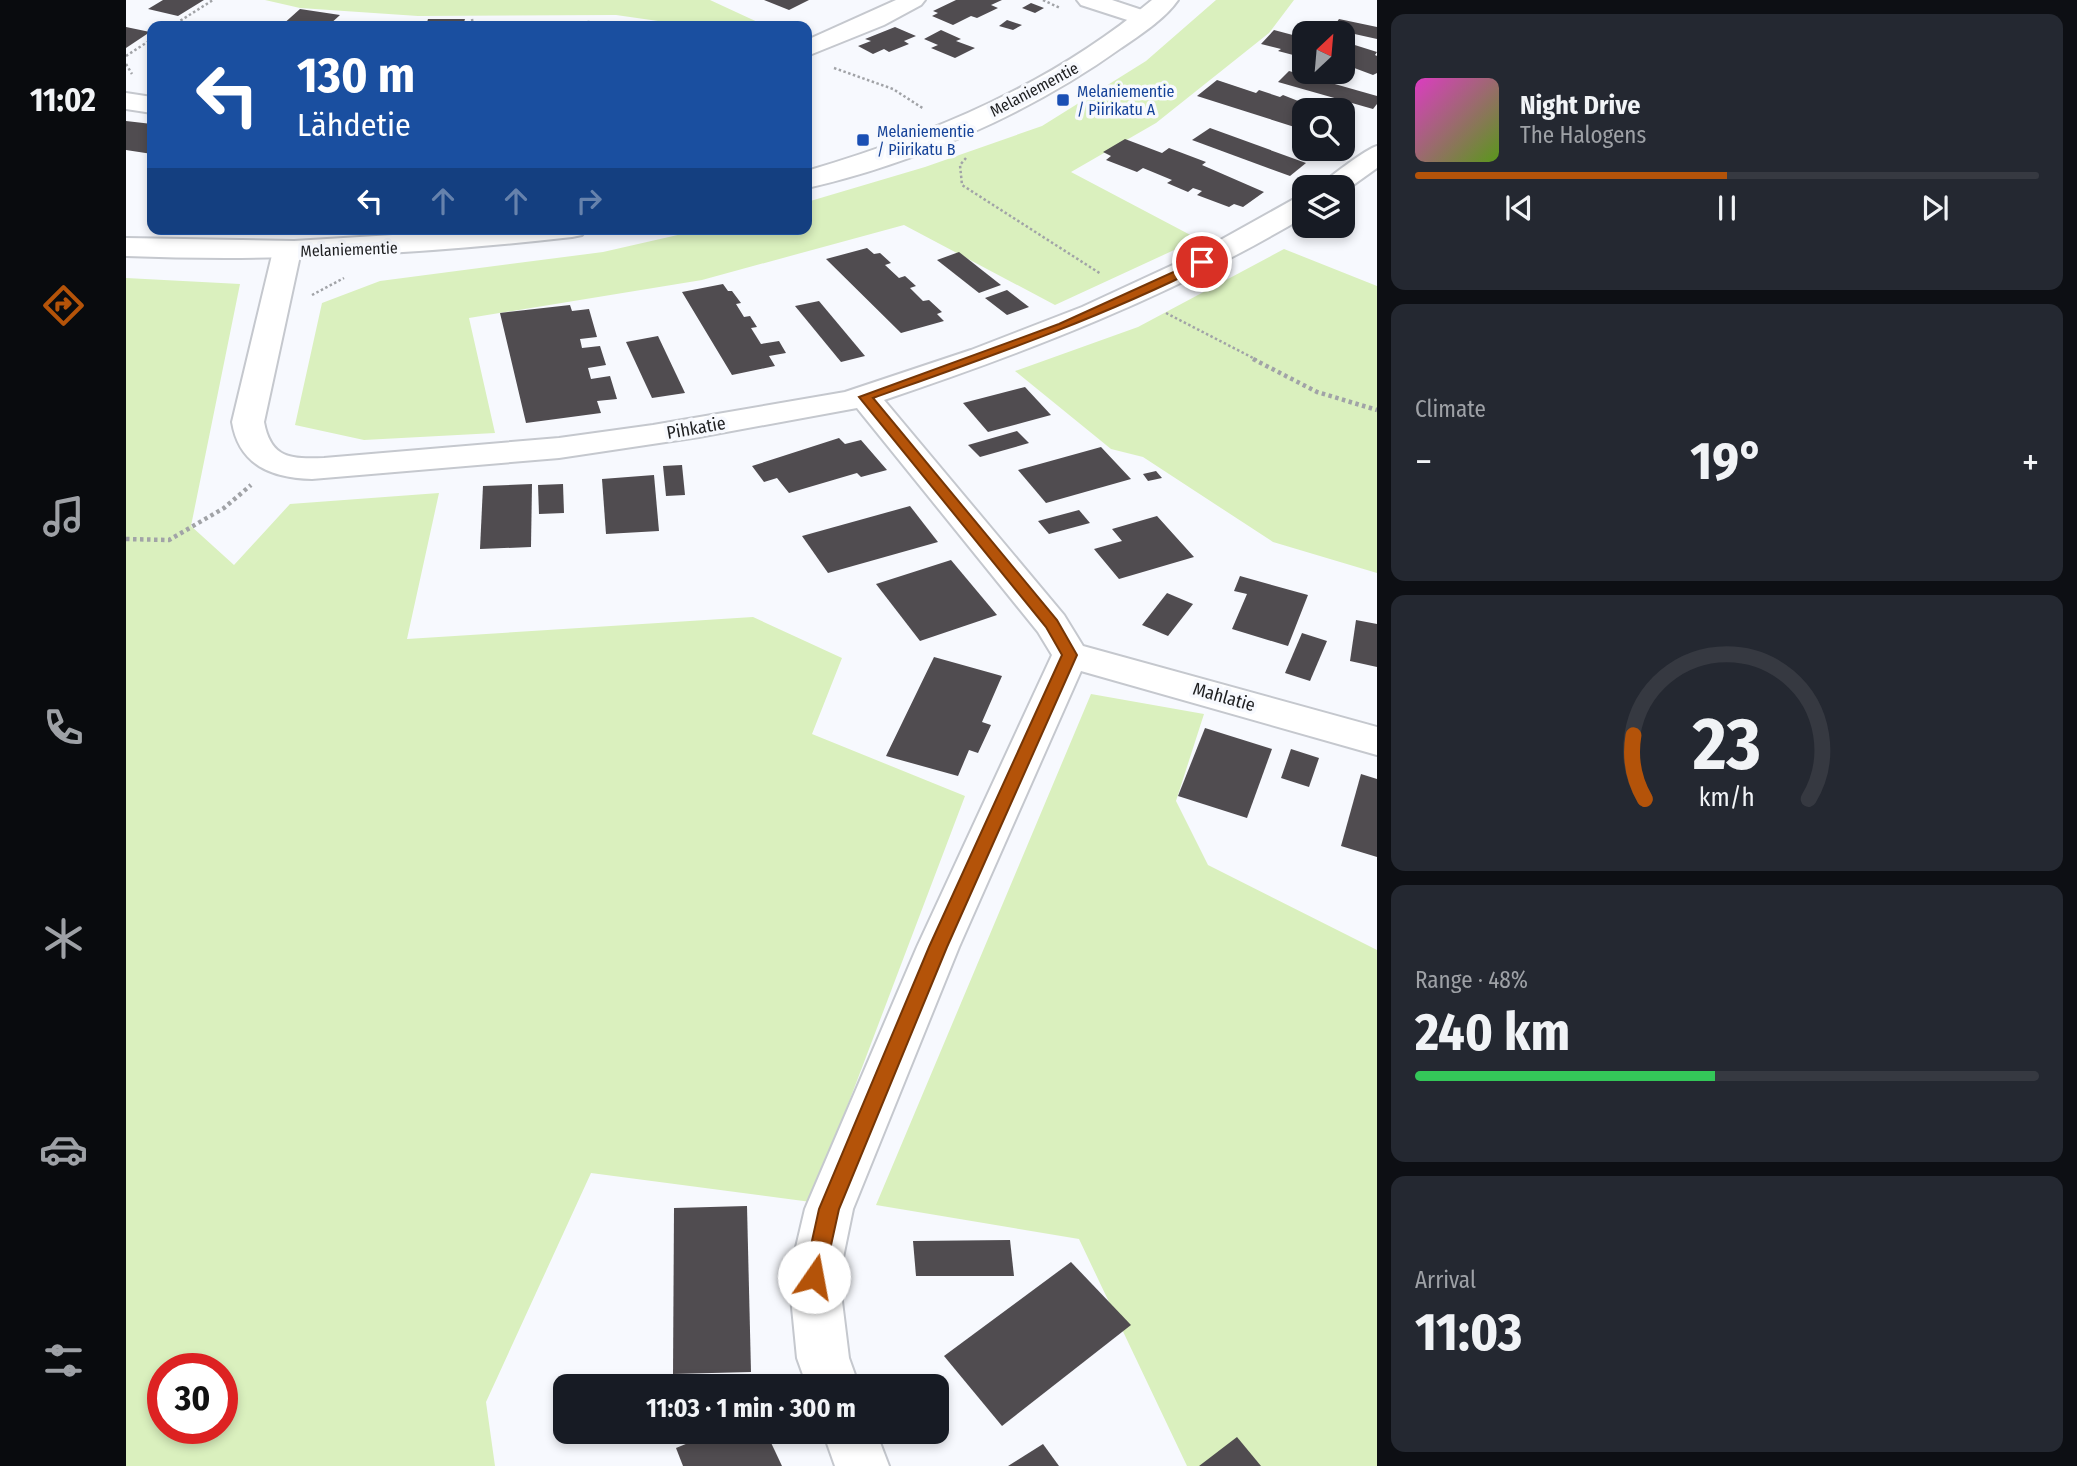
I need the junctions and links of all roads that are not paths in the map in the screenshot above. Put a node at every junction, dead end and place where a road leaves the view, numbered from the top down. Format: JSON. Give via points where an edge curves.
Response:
{"nodes":[{"id":1,"x":913,"y":0,"type":"edge"},
{"id":2,"x":1089,"y":0,"type":"edge"},
{"id":3,"x":1166,"y":0,"type":"edge"},
{"id":4,"x":1146,"y":19,"type":"junction"},
{"id":5,"x":812,"y":47,"type":"edge"},
{"id":6,"x":126,"y":100,"type":"edge"},
{"id":7,"x":147,"y":104,"type":"edge"},
{"id":8,"x":1377,"y":154,"type":"edge"},
{"id":9,"x":1367,"y":175,"type":"edge"},
{"id":10,"x":812,"y":178,"type":"edge"},
{"id":11,"x":1292,"y":212,"type":"edge"},
{"id":12,"x":524,"y":235,"type":"edge"},
{"id":13,"x":126,"y":247,"type":"edge"},
{"id":14,"x":287,"y":251,"type":"junction"},
{"id":15,"x":865,"y":397,"type":"junction"},
{"id":16,"x":1069,"y":655,"type":"junction"},
{"id":17,"x":1377,"y":741,"type":"edge"},
{"id":18,"x":829,"y":1374,"type":"edge"},
{"id":19,"x":854,"y":1444,"type":"edge"},
{"id":20,"x":862,"y":1466,"type":"edge"}],
"edges":[{"from":1,"to":5,"type":"street"},
{"from":2,"to":4,"type":"street"},
{"from":3,"to":4,"type":"street","name":"Melaniementie"},
{"from":4,"to":10,"type":"street","name":"Melaniementie","via":[[1035,92],[961,126]]},
{"from":6,"to":7,"type":"street"},
{"from":8,"to":9,"type":"street"},
{"from":11,"to":15,"type":"street","name":"Pihkatie","via":[[1134,296]]},
{"from":12,"to":14,"type":"street","name":"Melaniementie","via":[[452,244]]},
{"from":13,"to":14,"type":"street","name":"Melaniementie"},
{"from":14,"to":15,"type":"street","name":"Pihkatie","via":[[248,422],[251,442],[279,465],[467,458],[652,436]]},
{"from":15,"to":16,"type":"street","via":[[1051,624]]},
{"from":16,"to":17,"type":"street","name":"Mahlatie"},
{"from":16,"to":18,"type":"street","via":[[938,947],[829,1209],[814,1277]]},
{"from":19,"to":20,"type":"street"}]}
